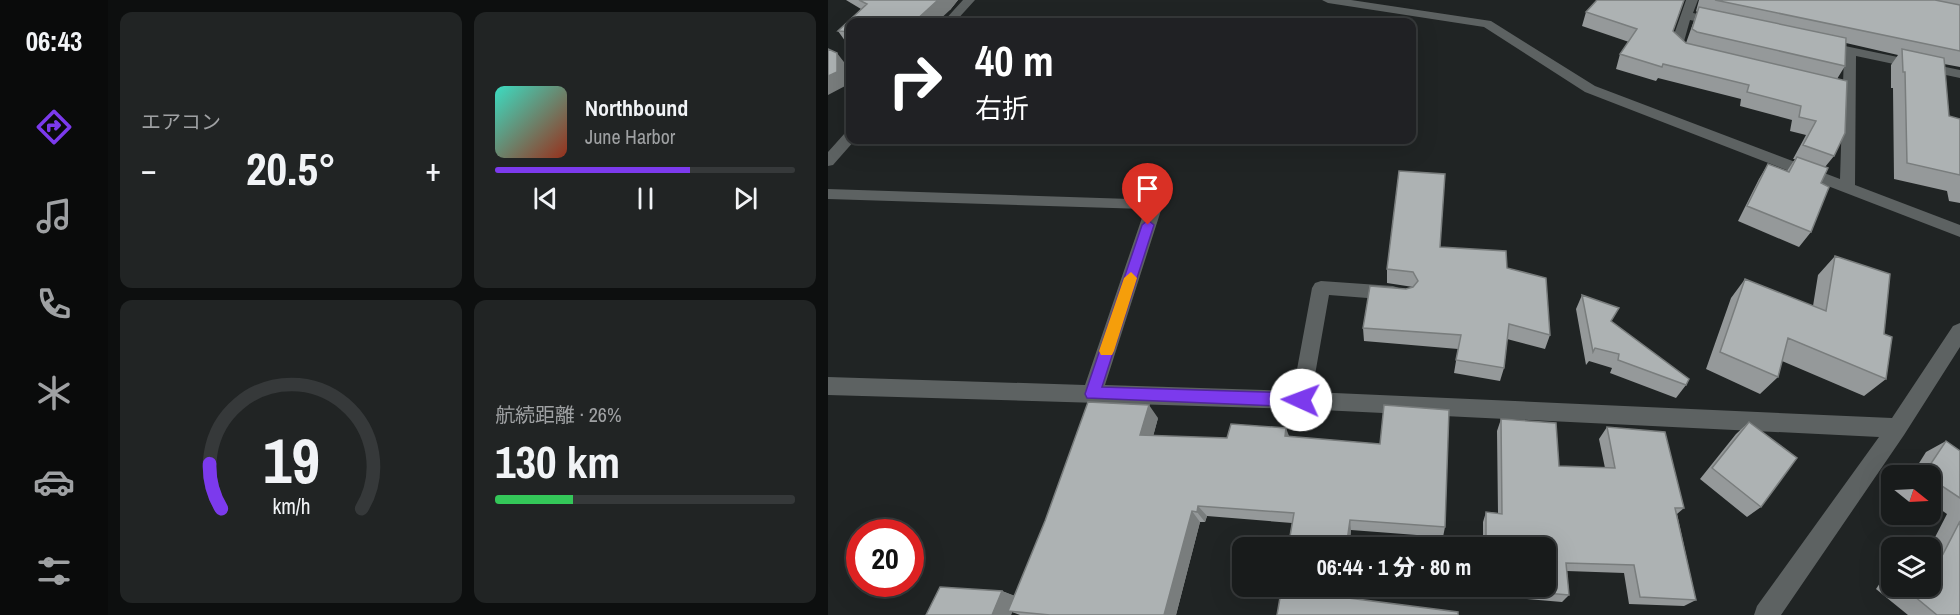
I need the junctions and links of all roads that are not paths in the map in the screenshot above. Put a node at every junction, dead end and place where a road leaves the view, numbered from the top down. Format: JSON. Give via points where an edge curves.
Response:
{"nodes":[{"id":1,"x":969,"y":0,"type":"edge"},
{"id":2,"x":1328,"y":0,"type":"edge"},
{"id":3,"x":1692,"y":0,"type":"edge"},
{"id":4,"x":1686,"y":15,"type":"junction"},
{"id":5,"x":953,"y":18,"type":"edge"},
{"id":6,"x":1733,"y":26,"type":"edge"},
{"id":7,"x":1803,"y":41,"type":"edge"},
{"id":8,"x":1850,"y":51,"type":"junction"},
{"id":9,"x":1698,"y":56,"type":"edge"},
{"id":10,"x":1960,"y":74,"type":"edge"},
{"id":11,"x":846,"y":141,"type":"edge"},
{"id":12,"x":828,"y":162,"type":"edge"},
{"id":13,"x":1847,"y":188,"type":"junction"},
{"id":14,"x":828,"y":195,"type":"edge"},
{"id":15,"x":1960,"y":231,"type":"edge"},
{"id":16,"x":1406,"y":294,"type":"edge"},
{"id":17,"x":1960,"y":331,"type":"edge"},
{"id":18,"x":828,"y":386,"type":"edge"},
{"id":19,"x":1092,"y":394,"type":"junction"},
{"id":20,"x":1301,"y":400,"type":"junction"},
{"id":21,"x":1897,"y":428,"type":"junction"},
{"id":22,"x":1766,"y":615,"type":"edge"}],
"edges":[{"from":1,"to":5,"type":"street"},
{"from":2,"to":13,"type":"street","via":[[1487,24],[1590,88]]},
{"from":3,"to":4,"type":"street"},
{"from":4,"to":6,"type":"street"},
{"from":4,"to":9,"type":"street","via":[[1676,46]]},
{"from":7,"to":8,"type":"street"},
{"from":8,"to":10,"type":"street"},
{"from":8,"to":13,"type":"street","via":[[1842,89]]},
{"from":11,"to":12,"type":"street"},
{"from":13,"to":15,"type":"street"},
{"from":14,"to":19,"type":"street","via":[[1155,204]]},
{"from":16,"to":20,"type":"street","via":[[1322,288]]},
{"from":17,"to":21,"type":"street"},
{"from":18,"to":19,"type":"street"},
{"from":19,"to":20,"type":"street"},
{"from":20,"to":21,"type":"street"},
{"from":21,"to":22,"type":"street"}]}
